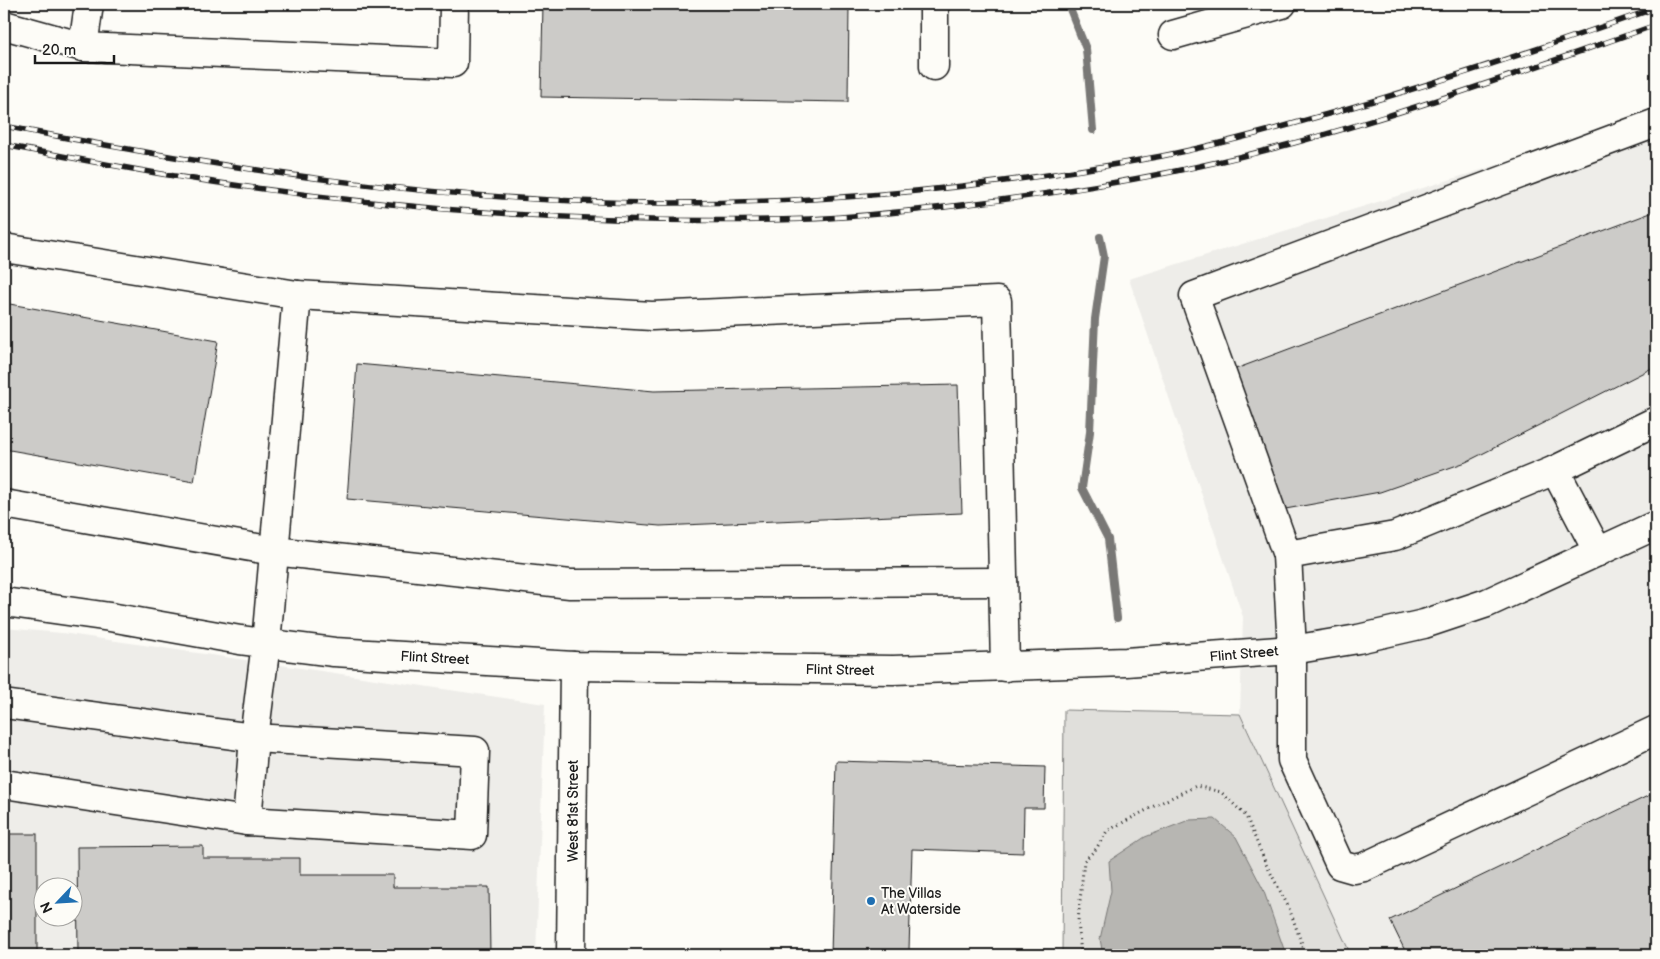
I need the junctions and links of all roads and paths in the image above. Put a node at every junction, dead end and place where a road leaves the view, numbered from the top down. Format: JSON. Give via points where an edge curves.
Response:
{"nodes":[{"id":1,"x":89,"y":4,"type":"edge"},
{"id":2,"x":454,"y":4,"type":"edge"},
{"id":3,"x":934,"y":4,"type":"edge"},
{"id":4,"x":1282,"y":4,"type":"edge"},
{"id":5,"x":4,"y":25,"type":"edge"},
{"id":6,"x":1174,"y":34,"type":"dead end"},
{"id":7,"x":83,"y":47,"type":"junction"},
{"id":8,"x":934,"y":66,"type":"dead end"},
{"id":9,"x":1656,"y":123,"type":"edge"},
{"id":10,"x":4,"y":248,"type":"edge"},
{"id":11,"x":297,"y":295,"type":"junction"},
{"id":12,"x":1656,"y":421,"type":"edge"},
{"id":13,"x":1555,"y":470,"type":"junction"},
{"id":14,"x":4,"y":504,"type":"edge"},
{"id":15,"x":1656,"y":525,"type":"edge"},
{"id":16,"x":274,"y":551,"type":"junction"},
{"id":17,"x":1598,"y":552,"type":"junction"},
{"id":18,"x":1287,"y":555,"type":"junction"},
{"id":19,"x":1003,"y":582,"type":"junction"},
{"id":20,"x":4,"y":602,"type":"edge"},
{"id":21,"x":266,"y":643,"type":"junction"},
{"id":22,"x":1292,"y":650,"type":"junction"},
{"id":23,"x":574,"y":666,"type":"junction"},
{"id":24,"x":1005,"y":667,"type":"junction"},
{"id":25,"x":4,"y":704,"type":"edge"},
{"id":26,"x":1656,"y":730,"type":"edge"},
{"id":27,"x":254,"y":738,"type":"junction"},
{"id":28,"x":4,"y":784,"type":"edge"},
{"id":29,"x":248,"y":821,"type":"junction"},
{"id":30,"x":572,"y":955,"type":"edge"},
{"id":31,"x":1081,"y":955,"type":"edge"},
{"id":32,"x":1306,"y":955,"type":"edge"}],
"edges":[{"from":1,"to":7,"type":"street"},
{"from":2,"to":7,"type":"street","via":[[453,63]]},
{"from":3,"to":8,"type":"street"},
{"from":4,"to":6,"type":"street"},
{"from":5,"to":7,"type":"street"},
{"from":9,"to":18,"type":"street","via":[[1194,296]]},
{"from":10,"to":11,"type":"street"},
{"from":11,"to":16,"type":"street"},
{"from":11,"to":19,"type":"street","via":[[652,316],[997,301]]},
{"from":12,"to":13,"type":"street"},
{"from":13,"to":17,"type":"street"},
{"from":13,"to":18,"type":"street","via":[[1395,536]]},
{"from":14,"to":16,"type":"street"},
{"from":15,"to":17,"type":"street","name":"Flint Street"},
{"from":16,"to":19,"type":"street","via":[[570,584]]},
{"from":16,"to":21,"type":"street"},
{"from":17,"to":22,"type":"street","name":"Flint Street","via":[[1487,603],[1424,624]]},
{"from":18,"to":22,"type":"street"},
{"from":19,"to":24,"type":"street"},
{"from":20,"to":21,"type":"street","name":"Flint Street"},
{"from":21,"to":23,"type":"street","name":"Flint Street","via":[[334,652]]},
{"from":21,"to":27,"type":"street"},
{"from":22,"to":24,"type":"street","name":"Flint Street"},
{"from":22,"to":26,"type":"street","via":[[1292,760],[1340,865],[1354,869]]},
{"from":23,"to":24,"type":"street","name":"Flint Street","via":[[893,670]]},
{"from":23,"to":30,"type":"street","name":"West 81st Street"},
{"from":25,"to":27,"type":"street"},
{"from":27,"to":29,"type":"street"},
{"from":27,"to":29,"type":"street","via":[[475,751],[472,835]]},
{"from":28,"to":29,"type":"street"},
{"from":31,"to":32,"type":"path","via":[[1078,921],[1084,861],[1107,831],[1196,786],[1220,792],[1246,816]]}]}
